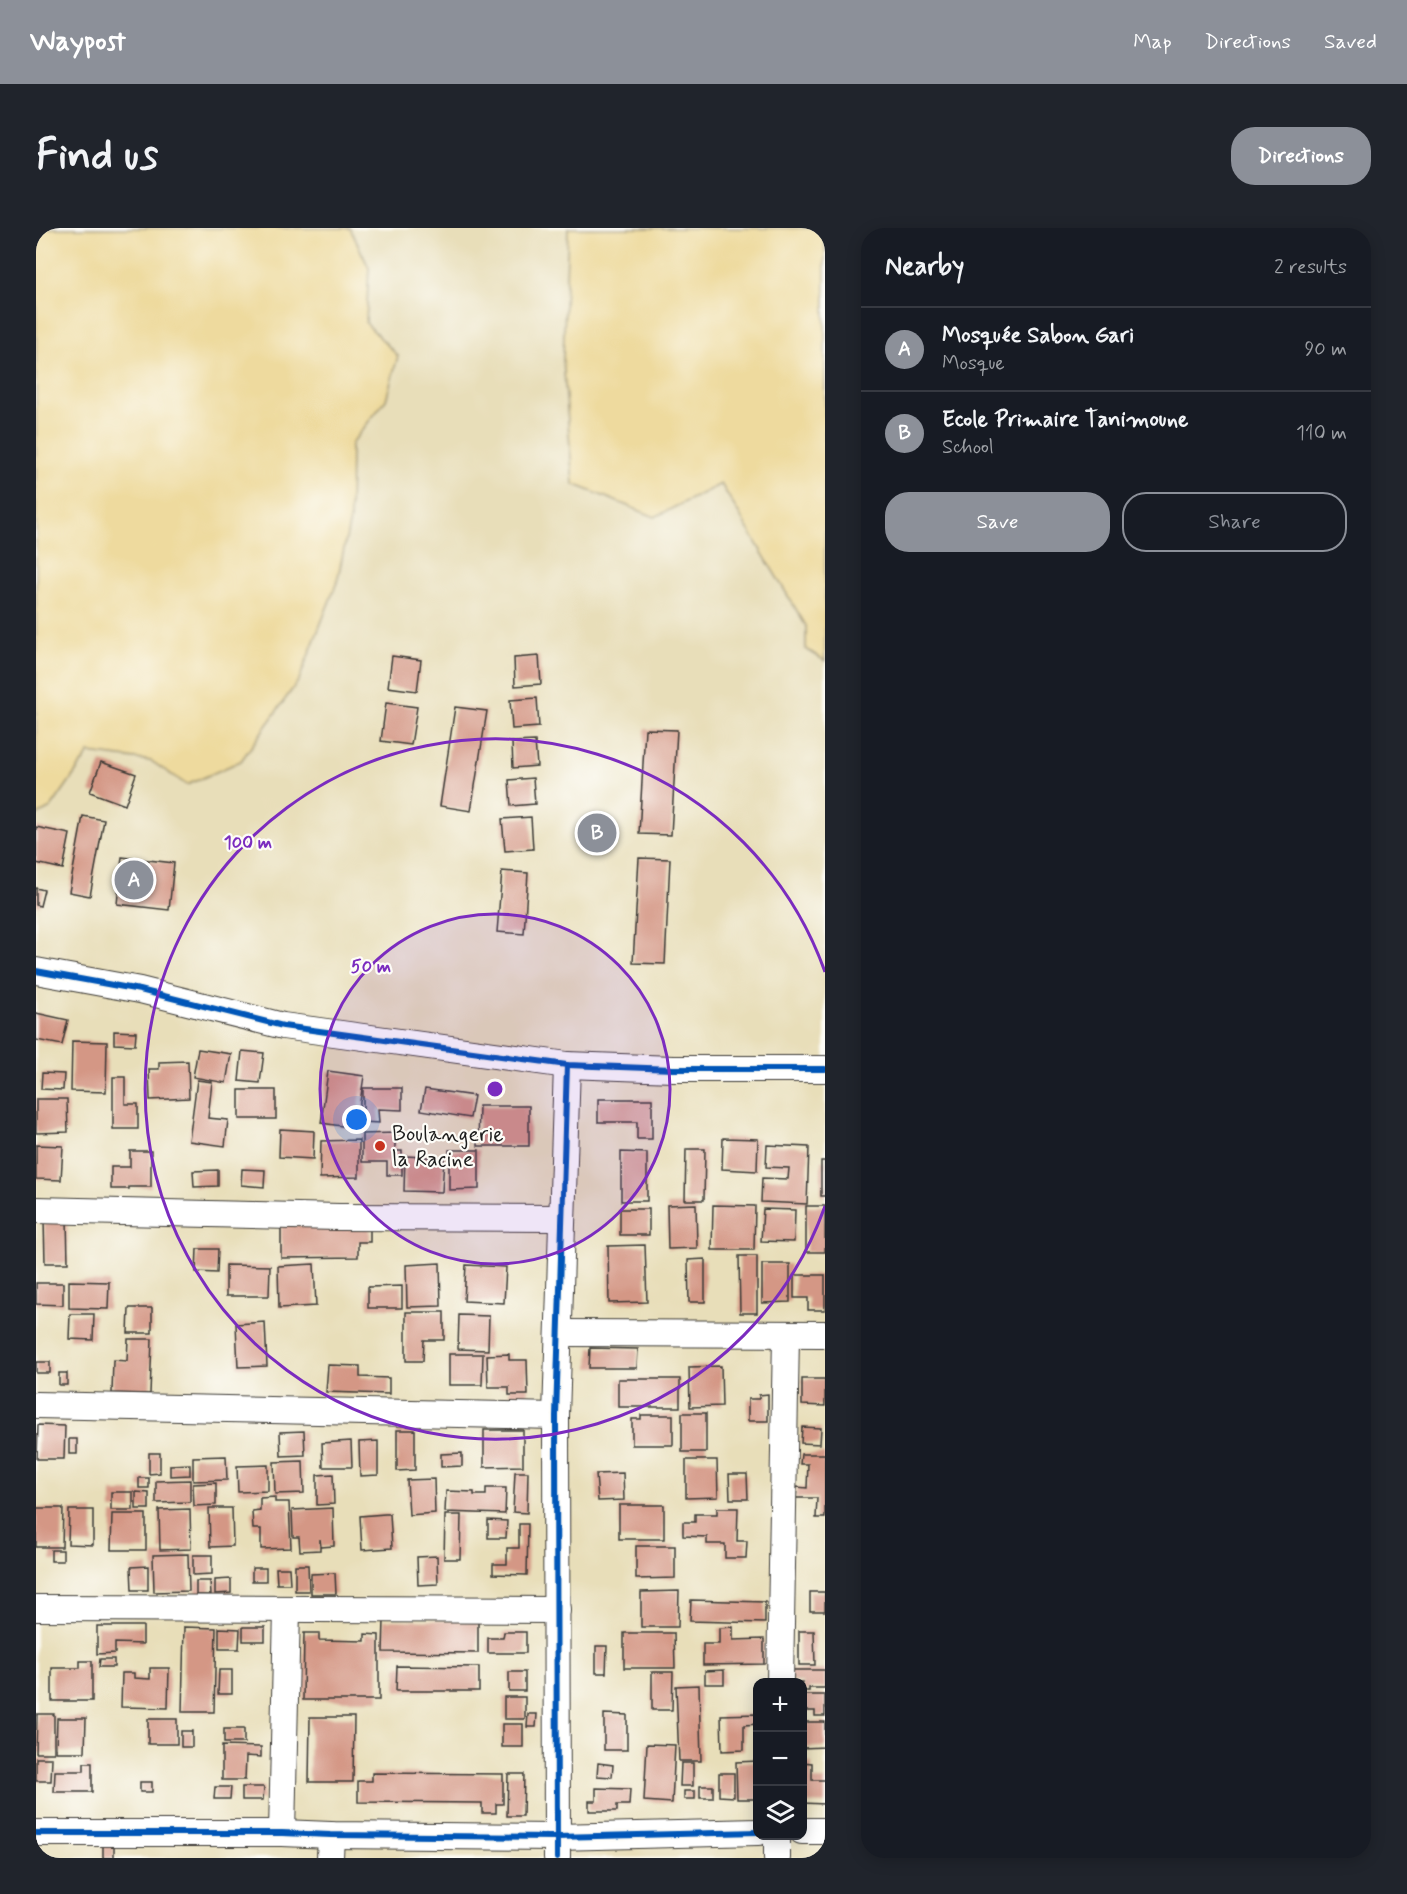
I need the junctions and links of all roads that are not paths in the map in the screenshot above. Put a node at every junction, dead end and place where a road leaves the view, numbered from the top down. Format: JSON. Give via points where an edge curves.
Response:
{"nodes":[{"id":1,"x":36,"y":971,"type":"edge"},
{"id":2,"x":567,"y":1065,"type":"junction"},
{"id":3,"x":825,"y":1069,"type":"edge"},
{"id":4,"x":36,"y":1210,"type":"edge"},
{"id":5,"x":561,"y":1218,"type":"junction"},
{"id":6,"x":559,"y":1333,"type":"junction"},
{"id":7,"x":786,"y":1334,"type":"junction"},
{"id":8,"x":825,"y":1335,"type":"edge"},
{"id":9,"x":36,"y":1405,"type":"edge"},
{"id":10,"x":556,"y":1416,"type":"junction"},
{"id":11,"x":36,"y":1608,"type":"edge"},
{"id":12,"x":288,"y":1608,"type":"junction"},
{"id":13,"x":557,"y":1610,"type":"junction"},
{"id":14,"x":780,"y":1678,"type":"edge"},
{"id":15,"x":807,"y":1831,"type":"edge"},
{"id":16,"x":825,"y":1831,"type":"edge"},
{"id":17,"x":753,"y":1832,"type":"edge"},
{"id":18,"x":36,"y":1833,"type":"edge"},
{"id":19,"x":282,"y":1833,"type":"junction"},
{"id":20,"x":777,"y":1840,"type":"edge"},
{"id":21,"x":331,"y":1847,"type":"edge"},
{"id":22,"x":557,"y":1847,"type":"edge"},
{"id":23,"x":777,"y":1858,"type":"edge"}],
"edges":[{"from":1,"to":2,"type":"street","via":[[141,990],[283,1026]]},
{"from":2,"to":3,"type":"street"},
{"from":2,"to":5,"type":"street"},
{"from":4,"to":5,"type":"street"},
{"from":5,"to":6,"type":"street"},
{"from":6,"to":7,"type":"street"},
{"from":6,"to":10,"type":"street"},
{"from":7,"to":8,"type":"street"},
{"from":7,"to":14,"type":"street"},
{"from":9,"to":10,"type":"street"},
{"from":10,"to":13,"type":"street"},
{"from":11,"to":12,"type":"street"},
{"from":12,"to":13,"type":"street"},
{"from":12,"to":19,"type":"street"},
{"from":13,"to":22,"type":"street"},
{"from":15,"to":16,"type":"street"},
{"from":17,"to":22,"type":"street"},
{"from":18,"to":19,"type":"street"},
{"from":19,"to":21,"type":"street"},
{"from":20,"to":23,"type":"street"},
{"from":21,"to":22,"type":"street"}]}
